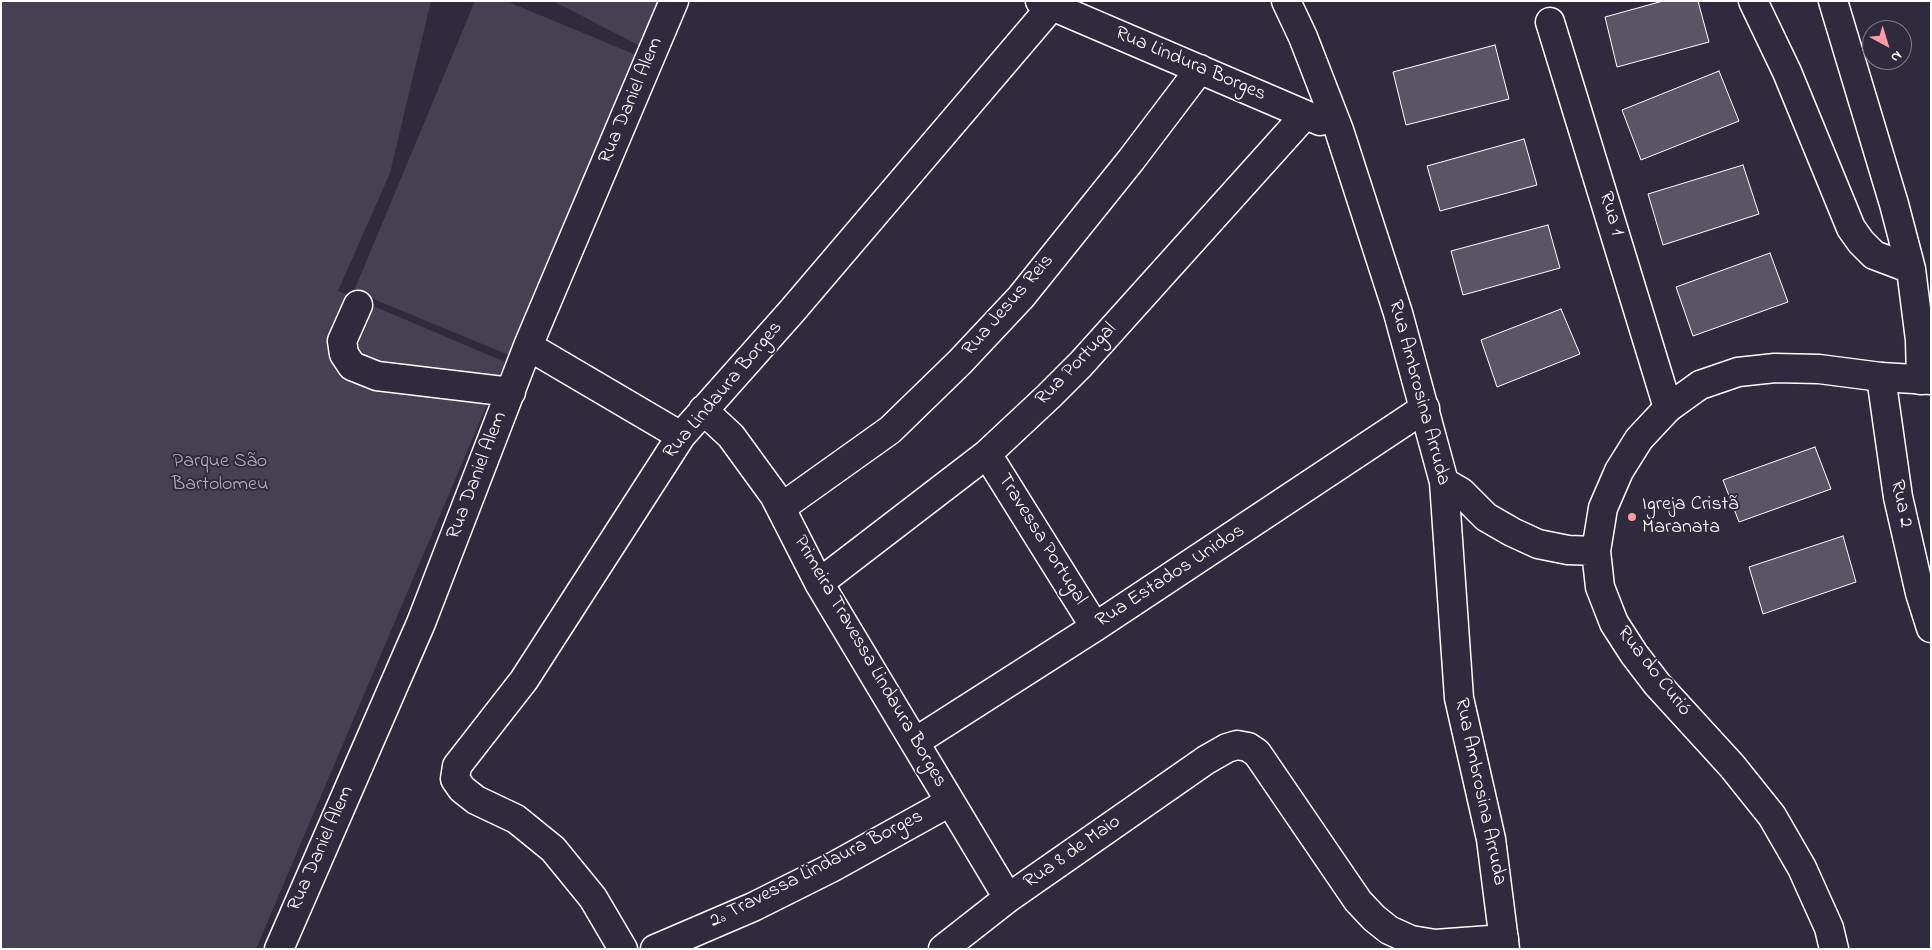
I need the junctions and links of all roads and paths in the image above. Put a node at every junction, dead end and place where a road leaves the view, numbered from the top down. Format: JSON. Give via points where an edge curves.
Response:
{"nodes":[{"id":1,"x":674,"y":1,"type":"edge"},
{"id":2,"x":1286,"y":1,"type":"edge"},
{"id":3,"x":1753,"y":1,"type":"edge"},
{"id":4,"x":1833,"y":1,"type":"edge"},
{"id":5,"x":1045,"y":4,"type":"edge"},
{"id":6,"x":1550,"y":22,"type":"dead end"},
{"id":7,"x":1200,"y":69,"type":"junction"},
{"id":8,"x":1304,"y":114,"type":"junction"},
{"id":9,"x":1339,"y":130,"type":"junction"},
{"id":10,"x":1911,"y":269,"type":"junction"},
{"id":11,"x":358,"y":305,"type":"dead end"},
{"id":12,"x":528,"y":346,"type":"junction"},
{"id":13,"x":1881,"y":377,"type":"junction"},
{"id":14,"x":1926,"y":380,"type":"edge"},
{"id":15,"x":511,"y":392,"type":"junction"},
{"id":16,"x":1425,"y":408,"type":"junction"},
{"id":17,"x":1668,"y":408,"type":"junction"},
{"id":18,"x":703,"y":410,"type":"junction"},
{"id":19,"x":681,"y":436,"type":"junction"},
{"id":20,"x":987,"y":454,"type":"junction"},
{"id":21,"x":1444,"y":482,"type":"junction"},
{"id":22,"x":782,"y":507,"type":"junction"},
{"id":23,"x":1596,"y":551,"type":"junction"},
{"id":24,"x":819,"y":583,"type":"junction"},
{"id":25,"x":1095,"y":627,"type":"junction"},
{"id":26,"x":1931,"y":628,"type":"edge"},
{"id":27,"x":915,"y":742,"type":"junction"},
{"id":28,"x":950,"y":802,"type":"junction"},
{"id":29,"x":1008,"y":898,"type":"junction"},
{"id":30,"x":1505,"y":944,"type":"edge"},
{"id":31,"x":279,"y":949,"type":"edge"},
{"id":32,"x":623,"y":949,"type":"edge"},
{"id":33,"x":655,"y":949,"type":"edge"},
{"id":34,"x":943,"y":949,"type":"edge"},
{"id":35,"x":1834,"y":949,"type":"edge"}],
"edges":[{"from":1,"to":12,"type":"street","name":"Rua Daniel Alem"},
{"from":2,"to":9,"type":"street","name":"Rua Ambrosina Arruda"},
{"from":3,"to":10,"type":"street","via":[[1787,72],[1851,228],[1874,255]]},
{"from":4,"to":10,"type":"street"},
{"from":5,"to":7,"type":"street","name":"Rua Lindura Borges"},
{"from":5,"to":18,"type":"street","name":"Rua Lindaura Borges","via":[[792,311]]},
{"from":6,"to":17,"type":"street","name":"Rua 1"},
{"from":7,"to":8,"type":"street","name":"Rua Lindura Borges"},
{"from":7,"to":22,"type":"street","name":"Rua Jesus Reis","via":[[1021,297],[960,362],[890,430]]},
{"from":8,"to":9,"type":"street","name":"Rua Lindura Borges"},
{"from":8,"to":20,"type":"street","name":"Rua Portugal","via":[[1081,364]]},
{"from":9,"to":16,"type":"street","name":"Rua Ambrosina Arruda"},
{"from":10,"to":14,"type":"street"},
{"from":11,"to":15,"type":"street","via":[[342,341],[344,354],[352,366],[377,376]]},
{"from":12,"to":15,"type":"street","name":"Rua Daniel Alem"},
{"from":12,"to":19,"type":"street"},
{"from":13,"to":14,"type":"street","name":"Rua do Curió"},
{"from":13,"to":17,"type":"street","name":"Rua do Curió","via":[[1819,369],[1776,368],[1738,372],[1700,385]]},
{"from":13,"to":26,"type":"street","name":"Rua 2","via":[[1898,497]]},
{"from":15,"to":31,"type":"street","name":"Rua Daniel Alem","via":[[421,623]]},
{"from":16,"to":21,"type":"street","name":"Rua Ambrosina Arruda"},
{"from":16,"to":25,"type":"street","name":"Rua Estados Unidos"},
{"from":17,"to":23,"type":"street","name":"Rua do Curió","via":[[1639,439],[1619,471],[1604,508]]},
{"from":18,"to":19,"type":"street","name":"Rua Lindaura Borges"},
{"from":18,"to":22,"type":"street","name":"Primeira Travessa Lindaura Borges","via":[[736,442]]},
{"from":19,"to":32,"type":"street","name":"Rua Lindaura Borges","via":[[524,680],[454,773],[458,784],[476,800],[516,819],[552,848],[593,898]]},
{"from":20,"to":24,"type":"street","name":"Rua Portugal"},
{"from":20,"to":25,"type":"street","name":"Travessa Portugal"},
{"from":21,"to":23,"type":"street","via":[[1461,492],[1486,517],[1538,544]]},
{"from":21,"to":30,"type":"street","name":"Rua Ambrosina Arruda","via":[[1459,698],[1492,839]]},
{"from":22,"to":24,"type":"street","name":"Primeira Travessa Lindaura Borges"},
{"from":23,"to":35,"type":"street","name":"Rua do Curió","via":[[1600,587],[1614,623],[1657,684],[1732,766],[1772,816],[1802,868],[1829,928]]},
{"from":24,"to":27,"type":"street","name":"Primeira Travessa Lindaura Borges"},
{"from":25,"to":27,"type":"street","name":"Rua Estados Unidos"},
{"from":27,"to":28,"type":"street","name":"Primeira Travessa Lindaura Borges"},
{"from":28,"to":29,"type":"street","name":"Primeira Travessa Lindaura Borges"},
{"from":28,"to":33,"type":"street","name":"2ª Travessa Lindaura Borges","via":[[832,868],[753,907]]},
{"from":29,"to":30,"type":"street","name":"Rua 8 de Maio","via":[[1206,760],[1238,745],[1257,753],[1358,900],[1389,930],[1411,940],[1435,944]]},
{"from":29,"to":34,"type":"street","name":"Rua 8 de Maio"}]}
